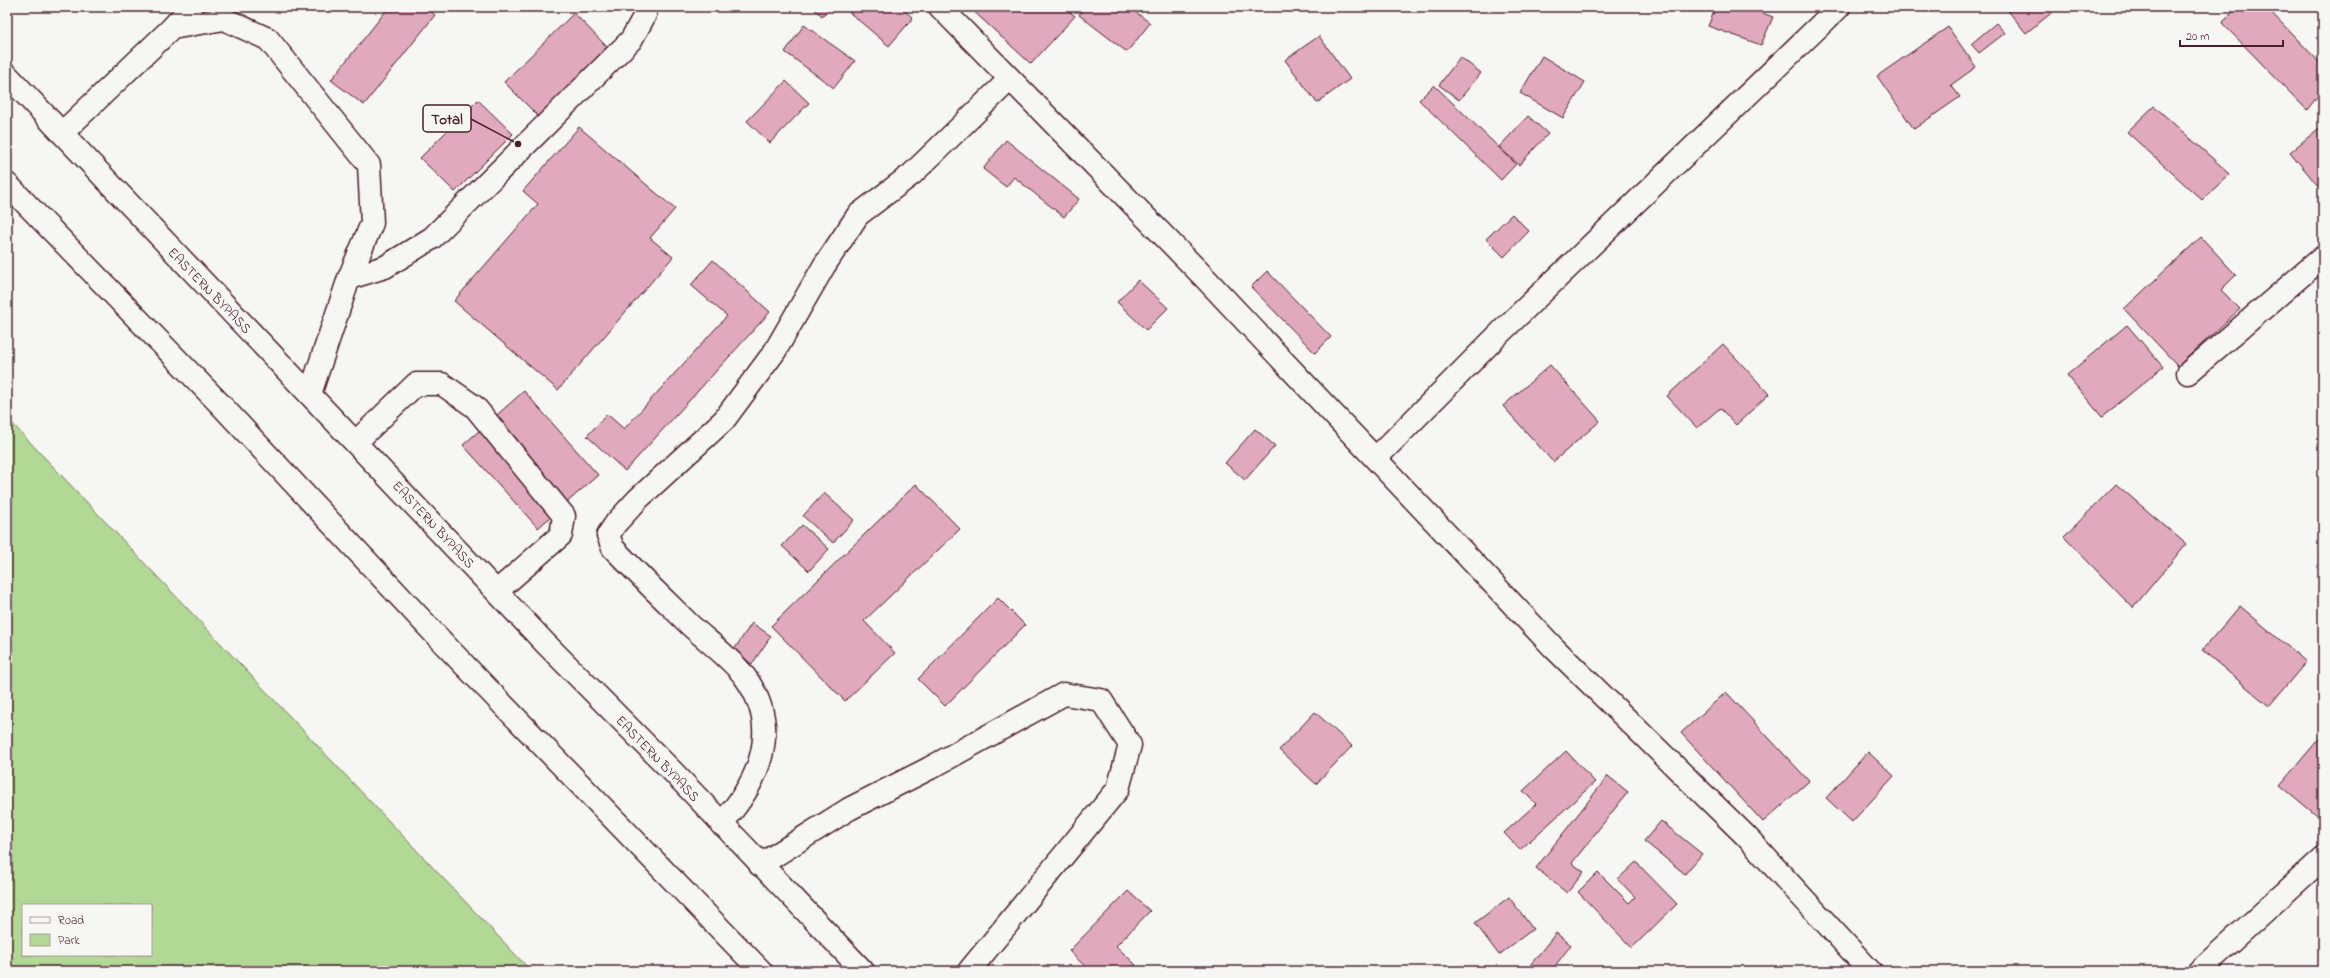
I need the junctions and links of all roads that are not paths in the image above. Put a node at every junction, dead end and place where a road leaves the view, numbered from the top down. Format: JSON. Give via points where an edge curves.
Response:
{"nodes":[{"id":1,"x":191,"y":7,"type":"edge"},
{"id":2,"x":646,"y":7,"type":"edge"},
{"id":3,"x":940,"y":7,"type":"edge"},
{"id":4,"x":1839,"y":7,"type":"edge"},
{"id":5,"x":172,"y":28,"type":"junction"},
{"id":6,"x":7,"y":75,"type":"edge"},
{"id":7,"x":1010,"y":80,"type":"junction"},
{"id":8,"x":62,"y":133,"type":"junction"},
{"id":9,"x":7,"y":184,"type":"edge"},
{"id":10,"x":2323,"y":257,"type":"edge"},
{"id":11,"x":349,"y":278,"type":"junction"},
{"id":12,"x":2188,"y":373,"type":"dead end"},
{"id":13,"x":310,"y":394,"type":"junction"},
{"id":14,"x":356,"y":442,"type":"junction"},
{"id":15,"x":1376,"y":458,"type":"junction"},
{"id":16,"x":497,"y":591,"type":"junction"},
{"id":17,"x":721,"y":824,"type":"junction"},
{"id":18,"x":2323,"y":858,"type":"edge"},
{"id":19,"x":760,"y":865,"type":"junction"},
{"id":20,"x":761,"y":971,"type":"edge"},
{"id":21,"x":863,"y":971,"type":"edge"},
{"id":22,"x":969,"y":971,"type":"edge"},
{"id":23,"x":1870,"y":971,"type":"edge"},
{"id":24,"x":2199,"y":971,"type":"edge"}],
"edges":[{"from":1,"to":5,"type":"street"},
{"from":2,"to":11,"type":"street","via":[[645,15],[631,40],[432,238],[385,267]]},
{"from":3,"to":7,"type":"street"},
{"from":4,"to":15,"type":"street","via":[[1502,331]]},
{"from":5,"to":8,"type":"street"},
{"from":5,"to":11,"type":"street","via":[[224,19],[268,39],[369,165],[372,222]]},
{"from":6,"to":8,"type":"street","name":"EASTERN BYPASS"},
{"from":7,"to":15,"type":"street","via":[[1204,277]]},
{"from":7,"to":17,"type":"street","via":[[912,174],[858,214],[824,266],[775,351],[724,420],[638,499],[608,535],[613,548],[744,676],[761,708],[764,741],[756,776],[740,803]]},
{"from":8,"to":13,"type":"street","name":"EASTERN BYPASS"},
{"from":9,"to":20,"type":"street","via":[[220,404],[447,647]]},
{"from":10,"to":12,"type":"street"},
{"from":11,"to":13,"type":"street"},
{"from":13,"to":14,"type":"street","name":"EASTERN BYPASS"},
{"from":14,"to":16,"type":"street","name":"EASTERN BYPASS"},
{"from":14,"to":16,"type":"street","via":[[416,384],[442,384],[475,408],[564,516],[561,535]]},
{"from":15,"to":23,"type":"street","via":[[1553,647],[1746,836]]},
{"from":16,"to":17,"type":"street","name":"EASTERN BYPASS"},
{"from":17,"to":19,"type":"street","name":"EASTERN BYPASS"},
{"from":18,"to":24,"type":"street"},
{"from":19,"to":21,"type":"street","name":"EASTERN BYPASS"},
{"from":19,"to":22,"type":"street","via":[[849,809],[930,768],[1064,694],[1101,700],[1130,745],[1118,789]]}]}
